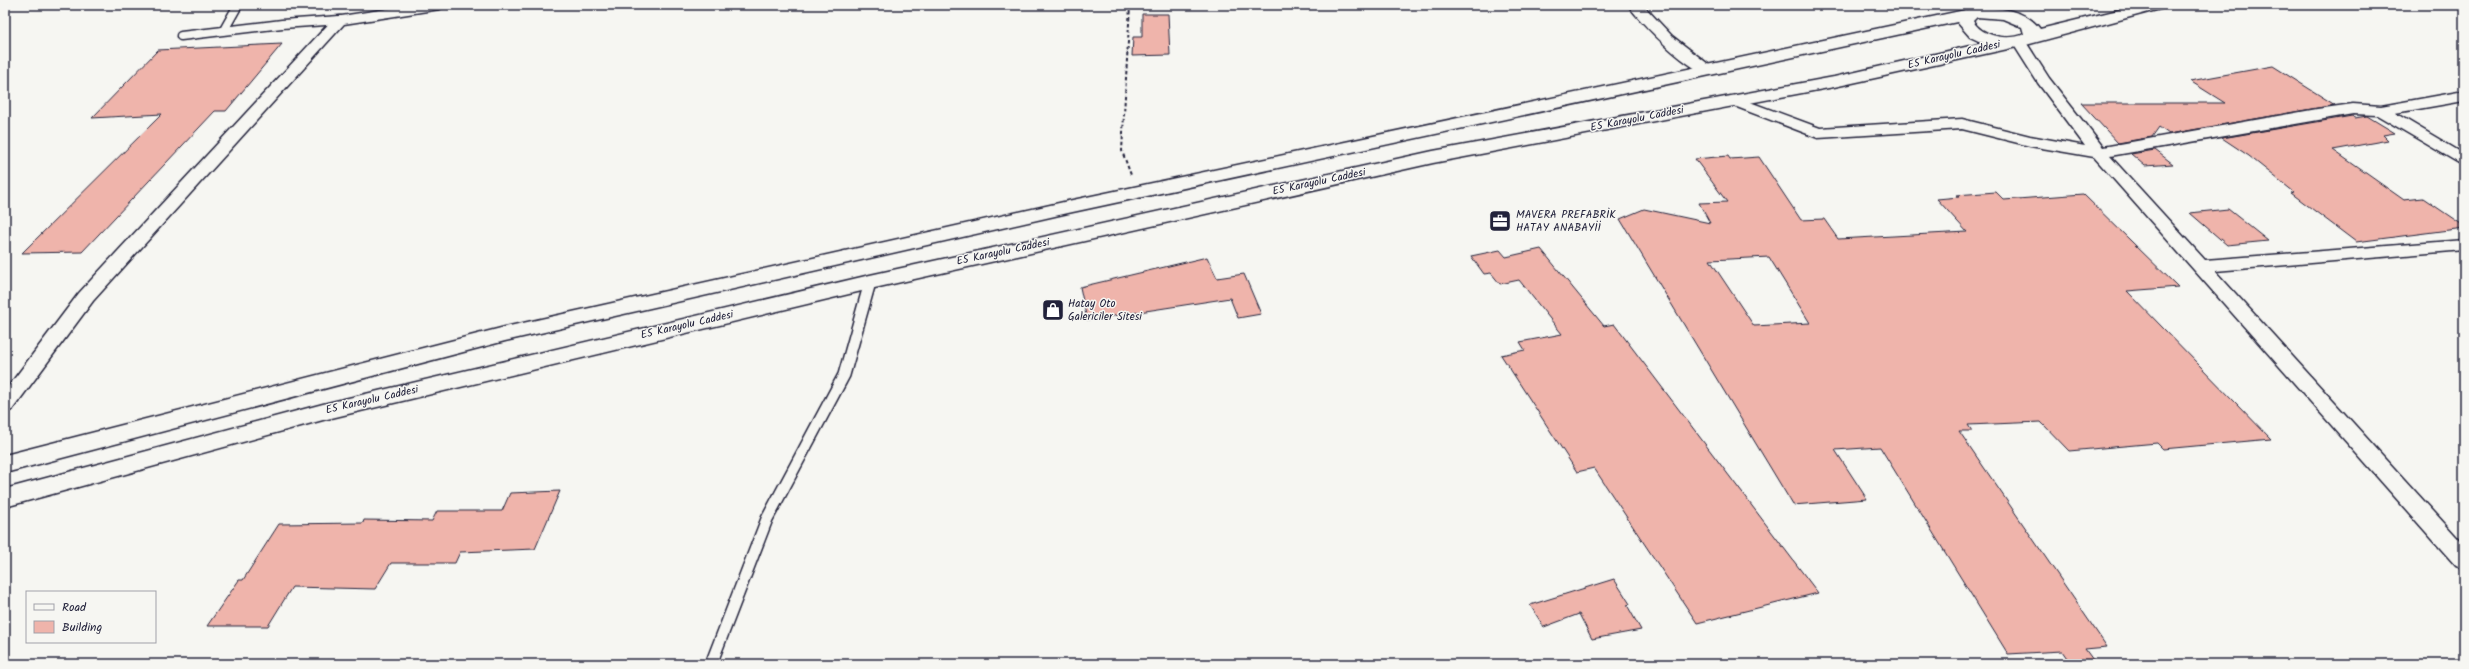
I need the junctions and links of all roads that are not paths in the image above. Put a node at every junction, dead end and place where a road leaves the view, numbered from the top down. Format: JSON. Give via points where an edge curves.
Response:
{"nodes":[{"id":1,"x":238,"y":5,"type":"edge"},
{"id":2,"x":440,"y":5,"type":"edge"},
{"id":3,"x":1635,"y":5,"type":"edge"},
{"id":4,"x":2021,"y":5,"type":"edge"},
{"id":5,"x":2158,"y":5,"type":"edge"},
{"id":6,"x":1991,"y":12,"type":"junction"},
{"id":7,"x":1971,"y":14,"type":"junction"},
{"id":8,"x":340,"y":20,"type":"junction"},
{"id":9,"x":224,"y":30,"type":"junction"},
{"id":10,"x":181,"y":36,"type":"dead end"},
{"id":11,"x":2020,"y":40,"type":"junction"},
{"id":12,"x":1707,"y":70,"type":"junction"},
{"id":13,"x":2464,"y":96,"type":"edge"},
{"id":14,"x":1734,"y":101,"type":"junction"},
{"id":15,"x":2382,"y":111,"type":"junction"},
{"id":16,"x":2099,"y":153,"type":"junction"},
{"id":17,"x":2464,"y":161,"type":"edge"},
{"id":18,"x":2464,"y":245,"type":"edge"},
{"id":19,"x":2202,"y":266,"type":"junction"},
{"id":20,"x":870,"y":282,"type":"junction"},
{"id":21,"x":5,"y":405,"type":"edge"},
{"id":22,"x":5,"y":464,"type":"edge"},
{"id":23,"x":5,"y":498,"type":"edge"},
{"id":24,"x":2464,"y":560,"type":"edge"},
{"id":25,"x":711,"y":664,"type":"edge"}],
"edges":[{"from":1,"to":9,"type":"lane"},
{"from":2,"to":8,"type":"street"},
{"from":3,"to":12,"type":"street","via":[[1667,39]]},
{"from":4,"to":6,"type":"highway"},
{"from":5,"to":11,"type":"highway","name":"E5 Karayolu Caddesi"},
{"from":6,"to":7,"type":"highway"},
{"from":6,"to":11,"type":"highway","via":[[2023,21],[2034,31]]},
{"from":7,"to":11,"type":"highway","name":"E5 Karayolu Caddesi","via":[[1965,21],[1971,30],[1987,38]]},
{"from":7,"to":12,"type":"highway"},
{"from":8,"to":9,"type":"lane"},
{"from":8,"to":21,"type":"street","via":[[86,297]]},
{"from":9,"to":10,"type":"lane"},
{"from":11,"to":14,"type":"highway","name":"E5 Karayolu Caddesi","via":[[1834,82]]},
{"from":11,"to":16,"type":"street","via":[[2043,80]]},
{"from":12,"to":22,"type":"highway","via":[[1137,193],[505,334]]},
{"from":13,"to":15,"type":"street"},
{"from":14,"to":16,"type":"street","via":[[1818,133],[1962,124],[2030,141]]},
{"from":14,"to":20,"type":"highway","name":"E5 Karayolu Caddesi","via":[[1432,157]]},
{"from":15,"to":16,"type":"street","via":[[2353,109],[2317,114]]},
{"from":15,"to":17,"type":"street"},
{"from":16,"to":19,"type":"street"},
{"from":18,"to":19,"type":"street"},
{"from":19,"to":24,"type":"street","via":[[2281,358]]},
{"from":20,"to":23,"type":"highway","name":"E5 Karayolu Caddesi","via":[[323,412]]},
{"from":20,"to":25,"type":"lane","via":[[844,375],[767,519]]}]}
